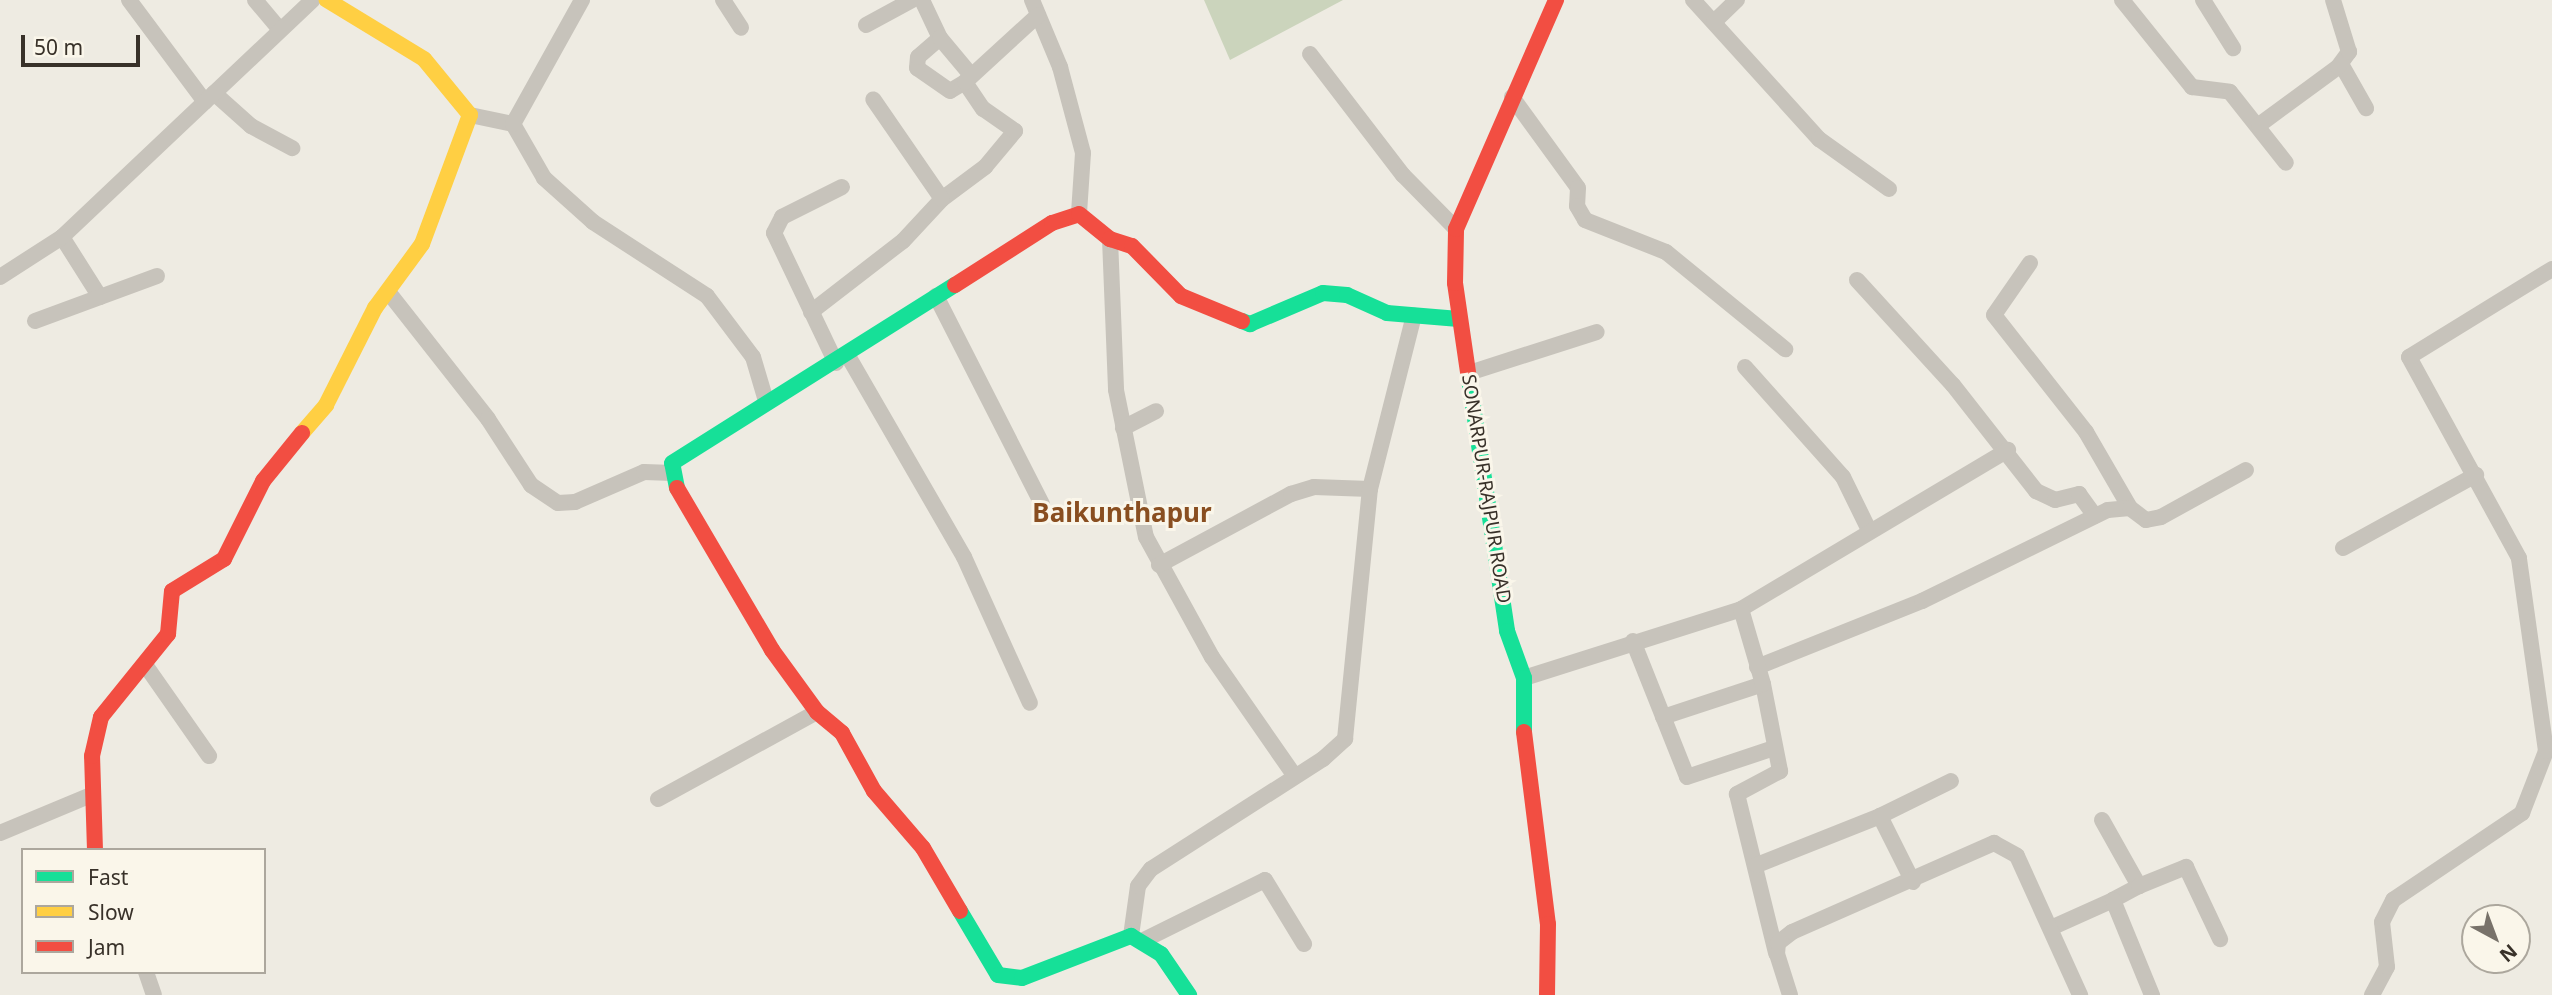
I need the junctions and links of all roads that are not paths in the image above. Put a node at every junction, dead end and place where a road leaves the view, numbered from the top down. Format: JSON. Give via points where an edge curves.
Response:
{"nodes":[{"id":1,"x":129,"y":0,"type":"edge"},
{"id":2,"x":255,"y":0,"type":"edge"},
{"id":3,"x":313,"y":0,"type":"edge"},
{"id":4,"x":327,"y":0,"type":"edge"},
{"id":5,"x":582,"y":0,"type":"edge"},
{"id":6,"x":723,"y":0,"type":"edge"},
{"id":7,"x":912,"y":0,"type":"edge"},
{"id":8,"x":922,"y":0,"type":"edge"},
{"id":9,"x":1556,"y":0,"type":"edge"},
{"id":10,"x":1693,"y":0,"type":"edge"},
{"id":11,"x":1737,"y":0,"type":"edge"},
{"id":12,"x":2122,"y":0,"type":"edge"},
{"id":13,"x":2203,"y":0,"type":"edge"},
{"id":14,"x":2333,"y":0,"type":"edge"},
{"id":15,"x":1035,"y":7,"type":"edge"},
{"id":16,"x":1714,"y":22,"type":"junction"},
{"id":17,"x":866,"y":25,"type":"dead end"},
{"id":18,"x":741,"y":28,"type":"dead end"},
{"id":19,"x":279,"y":29,"type":"junction"},
{"id":20,"x":940,"y":38,"type":"junction"},
{"id":21,"x":2233,"y":48,"type":"dead end"},
{"id":22,"x":1310,"y":54,"type":"dead end"},
{"id":23,"x":2341,"y":64,"type":"junction"},
{"id":24,"x":968,"y":79,"type":"junction"},
{"id":25,"x":210,"y":97,"type":"junction"},
{"id":26,"x":1513,"y":97,"type":"junction"},
{"id":27,"x":873,"y":99,"type":"dead end"},
{"id":28,"x":2367,"y":108,"type":"dead end"},
{"id":29,"x":470,"y":115,"type":"junction"},
{"id":30,"x":513,"y":124,"type":"junction"},
{"id":31,"x":2259,"y":125,"type":"junction"},
{"id":32,"x":292,"y":148,"type":"dead end"},
{"id":33,"x":2286,"y":163,"type":"dead end"},
{"id":34,"x":842,"y":187,"type":"dead end"},
{"id":35,"x":1889,"y":190,"type":"dead end"},
{"id":36,"x":942,"y":200,"type":"junction"},
{"id":37,"x":1079,"y":214,"type":"junction"},
{"id":38,"x":1456,"y":229,"type":"junction"},
{"id":39,"x":62,"y":237,"type":"junction"},
{"id":40,"x":1110,"y":239,"type":"junction"},
{"id":41,"x":2030,"y":263,"type":"dead end"},
{"id":42,"x":2552,"y":270,"type":"edge"},
{"id":43,"x":157,"y":276,"type":"dead end"},
{"id":44,"x":0,"y":277,"type":"edge"},
{"id":45,"x":1857,"y":280,"type":"dead end"},
{"id":46,"x":389,"y":293,"type":"junction"},
{"id":47,"x":936,"y":296,"type":"junction"},
{"id":48,"x":100,"y":297,"type":"junction"},
{"id":49,"x":811,"y":312,"type":"junction"},
{"id":50,"x":1414,"y":315,"type":"junction"},
{"id":51,"x":1459,"y":319,"type":"junction"},
{"id":52,"x":35,"y":321,"type":"dead end"},
{"id":53,"x":1597,"y":332,"type":"dead end"},
{"id":54,"x":1785,"y":349,"type":"dead end"},
{"id":55,"x":842,"y":360,"type":"junction"},
{"id":56,"x":1745,"y":367,"type":"dead end"},
{"id":57,"x":1469,"y":373,"type":"junction"},
{"id":58,"x":766,"y":401,"type":"junction"},
{"id":59,"x":1156,"y":411,"type":"dead end"},
{"id":60,"x":1123,"y":428,"type":"junction"},
{"id":61,"x":2008,"y":450,"type":"junction"},
{"id":62,"x":2246,"y":470,"type":"dead end"},
{"id":63,"x":673,"y":473,"type":"junction"},
{"id":64,"x":2476,"y":475,"type":"junction"},
{"id":65,"x":1370,"y":489,"type":"junction"},
{"id":66,"x":1042,"y":503,"type":"dead end"},
{"id":67,"x":2130,"y":508,"type":"junction"},
{"id":68,"x":2095,"y":516,"type":"junction"},
{"id":69,"x":1869,"y":530,"type":"junction"},
{"id":70,"x":2343,"y":548,"type":"dead end"},
{"id":71,"x":1159,"y":565,"type":"junction"},
{"id":72,"x":1741,"y":609,"type":"junction"},
{"id":73,"x":1633,"y":641,"type":"junction"},
{"id":74,"x":146,"y":666,"type":"junction"},
{"id":75,"x":1757,"y":667,"type":"junction"},
{"id":76,"x":1524,"y":678,"type":"junction"},
{"id":77,"x":1763,"y":684,"type":"junction"},
{"id":78,"x":1030,"y":703,"type":"dead end"},
{"id":79,"x":2546,"y":707,"type":"edge"},
{"id":80,"x":817,"y":712,"type":"junction"},
{"id":81,"x":1663,"y":717,"type":"junction"},
{"id":82,"x":1774,"y":748,"type":"junction"},
{"id":83,"x":209,"y":756,"type":"dead end"},
{"id":84,"x":1294,"y":775,"type":"junction"},
{"id":85,"x":1951,"y":781,"type":"dead end"},
{"id":86,"x":91,"y":795,"type":"junction"},
{"id":87,"x":658,"y":799,"type":"dead end"},
{"id":88,"x":1880,"y":816,"type":"junction"},
{"id":89,"x":2102,"y":820,"type":"dead end"},
{"id":90,"x":0,"y":833,"type":"edge"},
{"id":91,"x":95,"y":848,"type":"edge"},
{"id":92,"x":1757,"y":865,"type":"junction"},
{"id":93,"x":1913,"y":882,"type":"junction"},
{"id":94,"x":2139,"y":886,"type":"junction"},
{"id":95,"x":2113,"y":900,"type":"junction"},
{"id":96,"x":2053,"y":927,"type":"junction"},
{"id":97,"x":1136,"y":939,"type":"junction"},
{"id":98,"x":2220,"y":939,"type":"dead end"},
{"id":99,"x":1304,"y":944,"type":"dead end"},
{"id":100,"x":1777,"y":954,"type":"junction"},
{"id":101,"x":147,"y":974,"type":"edge"},
{"id":102,"x":1022,"y":978,"type":"junction"},
{"id":103,"x":154,"y":995,"type":"edge"},
{"id":104,"x":1023,"y":995,"type":"edge"},
{"id":105,"x":1189,"y":995,"type":"edge"},
{"id":106,"x":1547,"y":995,"type":"edge"},
{"id":107,"x":1790,"y":995,"type":"edge"},
{"id":108,"x":2080,"y":995,"type":"edge"},
{"id":109,"x":2152,"y":995,"type":"edge"},
{"id":110,"x":2372,"y":995,"type":"edge"}],
"edges":[{"from":1,"to":25,"type":"street"},
{"from":2,"to":19,"type":"street"},
{"from":3,"to":19,"type":"street"},
{"from":4,"to":29,"type":"street","via":[[424,59]]},
{"from":5,"to":30,"type":"street"},
{"from":6,"to":18,"type":"street"},
{"from":7,"to":17,"type":"street"},
{"from":8,"to":20,"type":"street"},
{"from":9,"to":26,"type":"street","name":"SONARPUR-RAJPUR ROAD"},
{"from":10,"to":16,"type":"street"},
{"from":11,"to":16,"type":"street"},
{"from":12,"to":31,"type":"street","via":[[2192,87],[2203,93],[2223,87]]},
{"from":13,"to":21,"type":"street"},
{"from":14,"to":23,"type":"street","via":[[2347,34],[2349,52]]},
{"from":15,"to":24,"type":"street"},
{"from":15,"to":37,"type":"street","via":[[1060,67],[1083,153]]},
{"from":16,"to":35,"type":"street","via":[[1819,139]]},
{"from":19,"to":25,"type":"street"},
{"from":20,"to":24,"type":"street"},
{"from":20,"to":24,"type":"street","via":[[918,57],[917,68],[950,91]]},
{"from":22,"to":38,"type":"street","via":[[1403,175]]},
{"from":23,"to":28,"type":"street"},
{"from":23,"to":31,"type":"street"},
{"from":24,"to":36,"type":"street","via":[[983,109],[1015,131],[985,167]]},
{"from":25,"to":32,"type":"street"},
{"from":25,"to":39,"type":"street"},
{"from":26,"to":38,"type":"street","name":"SONARPUR-RAJPUR ROAD"},
{"from":26,"to":54,"type":"street","via":[[1578,188],[1577,206],[1585,220],[1666,252]]},
{"from":27,"to":36,"type":"street"},
{"from":29,"to":30,"type":"street"},
{"from":29,"to":46,"type":"street","via":[[448,161],[440,208]]},
{"from":30,"to":58,"type":"street","via":[[544,178],[573,204],[707,296],[732,323],[753,357]]},
{"from":31,"to":33,"type":"street"},
{"from":34,"to":49,"type":"street","via":[[774,226]]},
{"from":36,"to":49,"type":"street","via":[[903,241]]},
{"from":37,"to":40,"type":"street"},
{"from":37,"to":47,"type":"street","via":[[1052,223]]},
{"from":38,"to":51,"type":"street","name":"SONARPUR-RAJPUR ROAD"},
{"from":39,"to":44,"type":"street"},
{"from":39,"to":48,"type":"street"},
{"from":40,"to":50,"type":"street","via":[[1132,246],[1181,296],[1250,324],[1322,293]]},
{"from":40,"to":60,"type":"street","via":[[1112,351]]},
{"from":41,"to":67,"type":"street","via":[[1994,315],[2086,432]]},
{"from":42,"to":64,"type":"street","via":[[2409,357]]},
{"from":43,"to":48,"type":"street"},
{"from":45,"to":61,"type":"street"},
{"from":46,"to":63,"type":"street","via":[[488,419],[531,485],[549,497],[566,505],[644,472]]},
{"from":46,"to":74,"type":"street","via":[[326,405],[264,481],[240,540],[224,559],[172,591],[168,634]]},
{"from":47,"to":55,"type":"street"},
{"from":47,"to":66,"type":"street"},
{"from":48,"to":52,"type":"street"},
{"from":49,"to":55,"type":"street"},
{"from":50,"to":51,"type":"street"},
{"from":50,"to":65,"type":"street"},
{"from":51,"to":57,"type":"street","name":"SONARPUR-RAJPUR ROAD"},
{"from":53,"to":57,"type":"street"},
{"from":55,"to":58,"type":"street"},
{"from":55,"to":78,"type":"street","via":[[964,557]]},
{"from":56,"to":69,"type":"street","via":[[1843,477]]},
{"from":57,"to":76,"type":"street","name":"SONARPUR-RAJPUR ROAD","via":[[1507,631]]},
{"from":58,"to":63,"type":"street","via":[[751,418],[672,463]]},
{"from":59,"to":60,"type":"street"},
{"from":60,"to":71,"type":"street","via":[[1137,509]]},
{"from":61,"to":68,"type":"street","via":[[2036,491],[2054,500],[2079,494]]},
{"from":61,"to":69,"type":"street"},
{"from":62,"to":67,"type":"street","via":[[2161,517],[2146,520]]},
{"from":63,"to":80,"type":"street","via":[[772,650]]},
{"from":64,"to":70,"type":"street"},
{"from":64,"to":79,"type":"street","via":[[2525,579]]},
{"from":65,"to":71,"type":"street","via":[[1314,487],[1291,494]]},
{"from":65,"to":84,"type":"street","via":[[1345,738]]},
{"from":67,"to":68,"type":"street"},
{"from":68,"to":75,"type":"street","via":[[1922,601]]},
{"from":69,"to":72,"type":"street"},
{"from":71,"to":84,"type":"street","via":[[1212,657]]},
{"from":72,"to":73,"type":"street"},
{"from":72,"to":75,"type":"street"},
{"from":73,"to":76,"type":"street"},
{"from":73,"to":81,"type":"street"},
{"from":74,"to":83,"type":"street"},
{"from":74,"to":86,"type":"street","via":[[101,717]]},
{"from":75,"to":77,"type":"street"},
{"from":76,"to":106,"type":"street","name":"SONARPUR-RAJPUR ROAD","via":[[1524,738],[1548,924]]},
{"from":77,"to":81,"type":"street"},
{"from":77,"to":82,"type":"street"},
{"from":79,"to":110,"type":"street","via":[[2546,751],[2535,793],[2522,813],[2476,848],[2393,900],[2382,922],[2387,967]]},
{"from":80,"to":87,"type":"street"},
{"from":80,"to":102,"type":"street","via":[[842,733],[874,791],[923,848],[998,975]]},
{"from":81,"to":82,"type":"street","via":[[1687,777]]},
{"from":82,"to":92,"type":"street","via":[[1780,771],[1737,794]]},
{"from":84,"to":97,"type":"street","via":[[1151,869],[1138,886]]},
{"from":85,"to":88,"type":"street"},
{"from":86,"to":90,"type":"street"},
{"from":86,"to":91,"type":"street"},
{"from":88,"to":92,"type":"street"},
{"from":88,"to":93,"type":"street"},
{"from":89,"to":94,"type":"street"},
{"from":92,"to":100,"type":"street"},
{"from":93,"to":96,"type":"street","via":[[1994,843],[2007,846]]},
{"from":93,"to":100,"type":"street","via":[[1792,932],[1778,943]]},
{"from":94,"to":95,"type":"street"},
{"from":94,"to":98,"type":"street","via":[[2186,867]]},
{"from":95,"to":96,"type":"street"},
{"from":95,"to":109,"type":"street"},
{"from":96,"to":108,"type":"street"},
{"from":97,"to":99,"type":"street","via":[[1265,880]]},
{"from":97,"to":102,"type":"street"},
{"from":97,"to":105,"type":"street","via":[[1161,954]]},
{"from":100,"to":107,"type":"street"},
{"from":101,"to":103,"type":"street"},
{"from":102,"to":104,"type":"street"}]}
